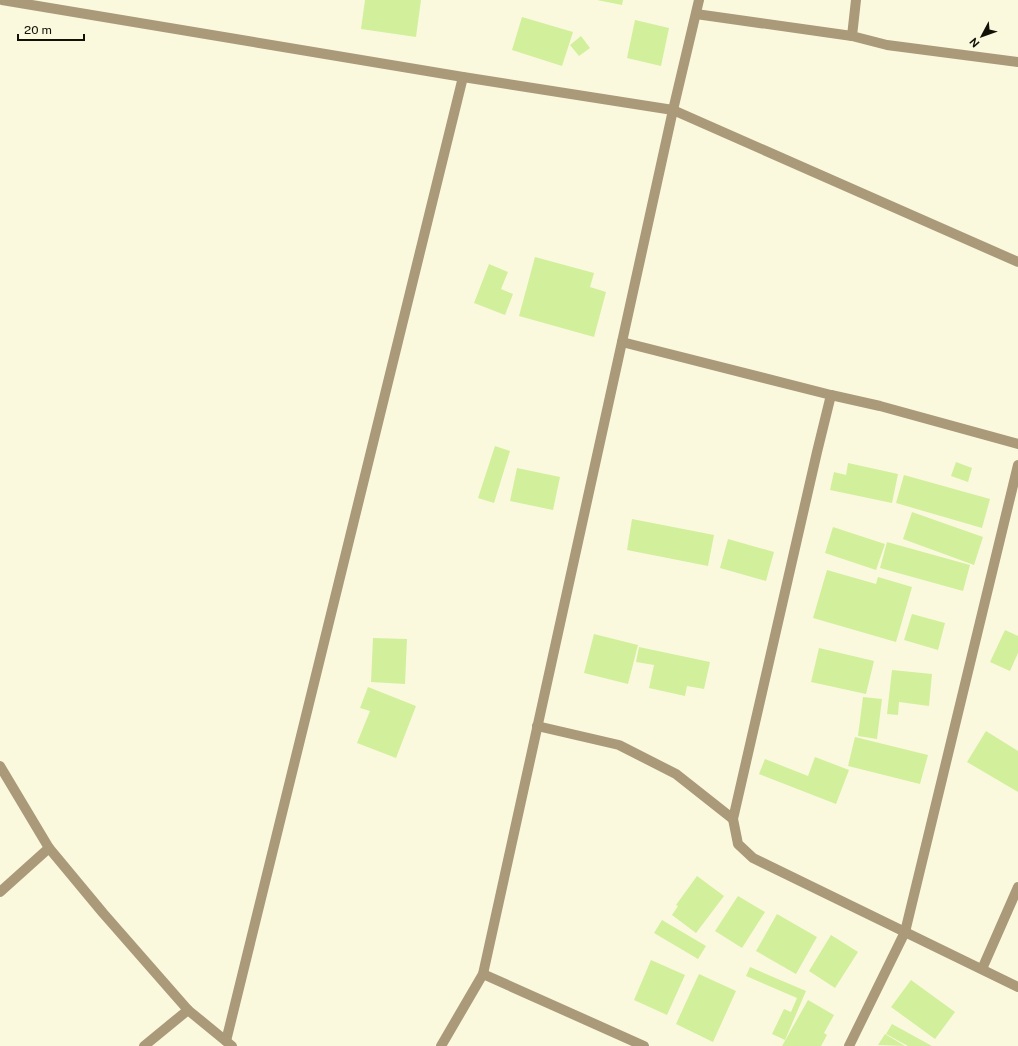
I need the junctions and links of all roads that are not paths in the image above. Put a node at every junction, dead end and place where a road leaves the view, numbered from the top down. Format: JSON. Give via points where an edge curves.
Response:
{"nodes":[{"id":1,"x":2,"y":0,"type":"edge"},
{"id":2,"x":699,"y":0,"type":"edge"},
{"id":3,"x":856,"y":0,"type":"edge"},
{"id":4,"x":696,"y":14,"type":"junction"},
{"id":5,"x":852,"y":36,"type":"junction"},
{"id":6,"x":1018,"y":62,"type":"edge"},
{"id":7,"x":463,"y":77,"type":"junction"},
{"id":8,"x":673,"y":110,"type":"junction"},
{"id":9,"x":1018,"y":262,"type":"edge"},
{"id":10,"x":622,"y":342,"type":"junction"},
{"id":11,"x":831,"y":395,"type":"junction"},
{"id":12,"x":1018,"y":444,"type":"edge"},
{"id":13,"x":1018,"y":465,"type":"edge"},
{"id":14,"x":537,"y":726,"type":"junction"},
{"id":15,"x":0,"y":766,"type":"edge"},
{"id":16,"x":733,"y":819,"type":"junction"},
{"id":17,"x":49,"y":848,"type":"junction"},
{"id":18,"x":1018,"y":887,"type":"edge"},
{"id":19,"x":0,"y":892,"type":"edge"},
{"id":20,"x":905,"y":932,"type":"junction"},
{"id":21,"x":982,"y":969,"type":"junction"},
{"id":22,"x":483,"y":974,"type":"junction"},
{"id":23,"x":1018,"y":986,"type":"edge"},
{"id":24,"x":188,"y":1010,"type":"junction"},
{"id":25,"x":229,"y":1044,"type":"edge"},
{"id":26,"x":144,"y":1046,"type":"edge"},
{"id":27,"x":441,"y":1046,"type":"edge"},
{"id":28,"x":644,"y":1046,"type":"edge"},
{"id":29,"x":849,"y":1046,"type":"edge"}],
"edges":[{"from":1,"to":7,"type":"street"},
{"from":2,"to":4,"type":"street"},
{"from":3,"to":5,"type":"street"},
{"from":4,"to":5,"type":"street"},
{"from":4,"to":8,"type":"street"},
{"from":5,"to":6,"type":"street","via":[[887,45]]},
{"from":7,"to":8,"type":"street"},
{"from":7,"to":25,"type":"street"},
{"from":8,"to":9,"type":"street"},
{"from":8,"to":10,"type":"street"},
{"from":10,"to":11,"type":"street"},
{"from":10,"to":14,"type":"street"},
{"from":11,"to":12,"type":"street"},
{"from":11,"to":16,"type":"street"},
{"from":13,"to":20,"type":"street"},
{"from":14,"to":16,"type":"street","via":[[619,745],[676,774]]},
{"from":14,"to":22,"type":"street"},
{"from":15,"to":17,"type":"street"},
{"from":16,"to":20,"type":"street","via":[[738,844],[753,858]]},
{"from":17,"to":19,"type":"street"},
{"from":17,"to":24,"type":"street"},
{"from":18,"to":21,"type":"street"},
{"from":20,"to":21,"type":"street"},
{"from":20,"to":29,"type":"street"},
{"from":21,"to":23,"type":"street"},
{"from":22,"to":27,"type":"street"},
{"from":22,"to":28,"type":"street"},
{"from":24,"to":25,"type":"street"},
{"from":24,"to":26,"type":"street"}]}
